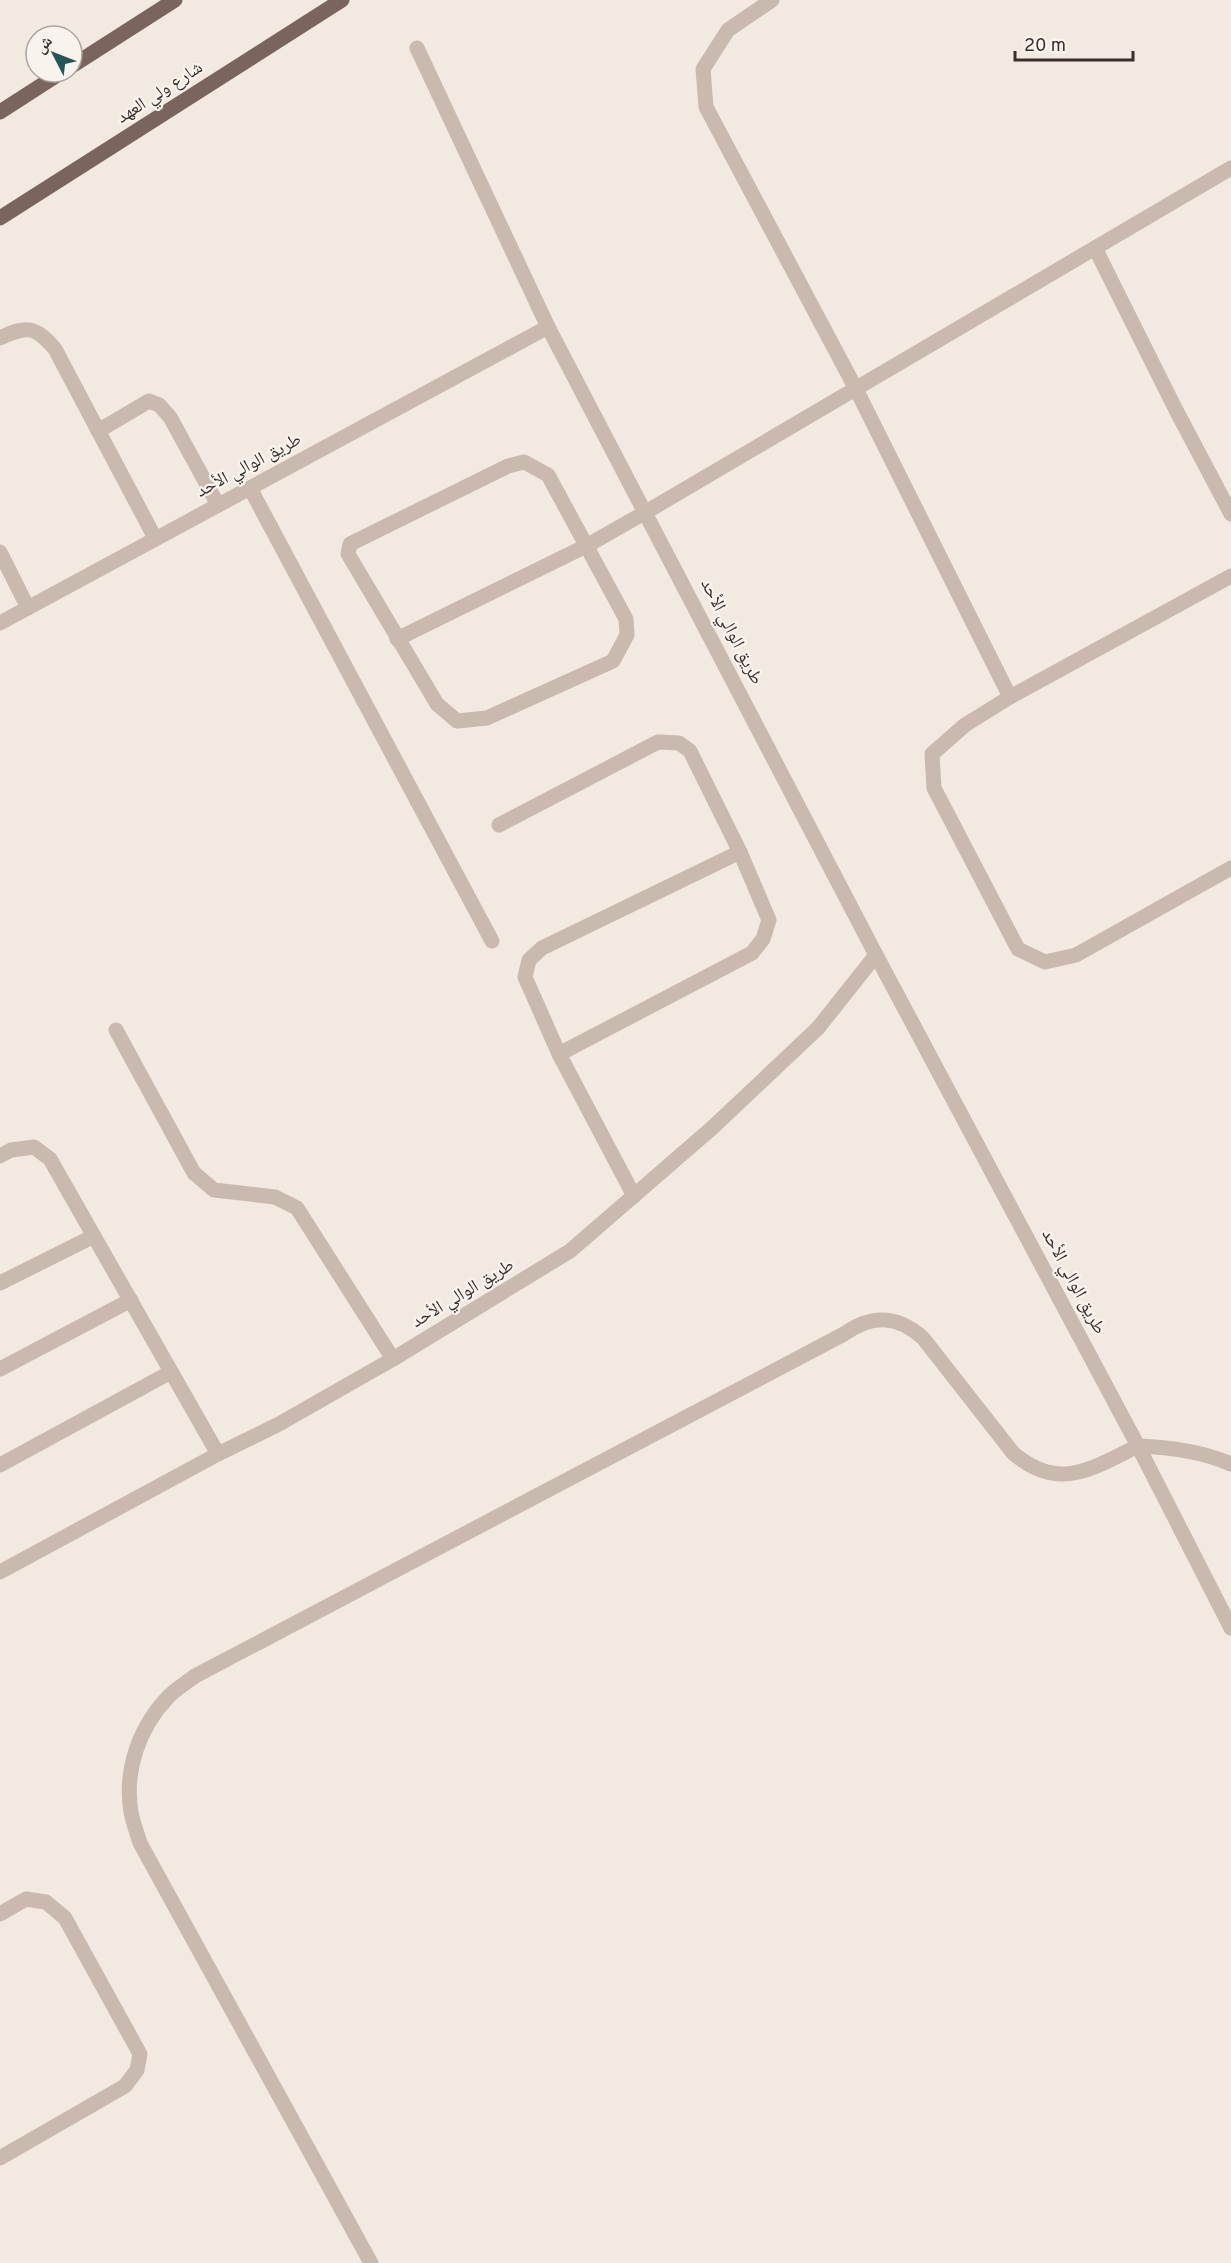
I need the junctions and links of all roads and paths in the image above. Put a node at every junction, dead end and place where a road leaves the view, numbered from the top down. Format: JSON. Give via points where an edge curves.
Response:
{"nodes":[{"id":1,"x":175,"y":0,"type":"edge"},
{"id":2,"x":342,"y":0,"type":"edge"},
{"id":3,"x":772,"y":0,"type":"edge"},
{"id":4,"x":417,"y":48,"type":"dead end"},
{"id":5,"x":84,"y":58,"type":"edge"},
{"id":6,"x":43,"y":84,"type":"edge"},
{"id":7,"x":0,"y":112,"type":"edge"},
{"id":8,"x":1231,"y":168,"type":"edge"},
{"id":9,"x":0,"y":218,"type":"edge"},
{"id":10,"x":1095,"y":248,"type":"junction"},
{"id":11,"x":548,"y":327,"type":"junction"},
{"id":12,"x":0,"y":338,"type":"edge"},
{"id":13,"x":856,"y":389,"type":"junction"},
{"id":14,"x":98,"y":431,"type":"junction"},
{"id":15,"x":250,"y":488,"type":"junction"},
{"id":16,"x":218,"y":505,"type":"junction"},
{"id":17,"x":646,"y":512,"type":"junction"},
{"id":18,"x":1231,"y":514,"type":"edge"},
{"id":19,"x":155,"y":538,"type":"junction"},
{"id":20,"x":588,"y":545,"type":"junction"},
{"id":21,"x":0,"y":552,"type":"edge"},
{"id":22,"x":1231,"y":576,"type":"edge"},
{"id":23,"x":28,"y":608,"type":"junction"},
{"id":24,"x":0,"y":623,"type":"edge"},
{"id":25,"x":397,"y":639,"type":"junction"},
{"id":26,"x":1010,"y":697,"type":"junction"},
{"id":27,"x":499,"y":825,"type":"dead end"},
{"id":28,"x":740,"y":852,"type":"junction"},
{"id":29,"x":1231,"y":868,"type":"edge"},
{"id":30,"x":492,"y":941,"type":"dead end"},
{"id":31,"x":876,"y":956,"type":"junction"},
{"id":32,"x":116,"y":1030,"type":"dead end"},
{"id":33,"x":559,"y":1054,"type":"junction"},
{"id":34,"x":0,"y":1156,"type":"edge"},
{"id":35,"x":634,"y":1196,"type":"junction"},
{"id":36,"x":94,"y":1236,"type":"junction"},
{"id":37,"x":0,"y":1283,"type":"edge"},
{"id":38,"x":131,"y":1300,"type":"junction"},
{"id":39,"x":393,"y":1359,"type":"junction"},
{"id":40,"x":0,"y":1369,"type":"edge"},
{"id":41,"x":171,"y":1372,"type":"junction"},
{"id":42,"x":1138,"y":1446,"type":"junction"},
{"id":43,"x":218,"y":1454,"type":"junction"},
{"id":44,"x":1231,"y":1464,"type":"edge"},
{"id":45,"x":0,"y":1465,"type":"edge"},
{"id":46,"x":0,"y":1572,"type":"edge"},
{"id":47,"x":1231,"y":1628,"type":"edge"},
{"id":48,"x":0,"y":1914,"type":"edge"},
{"id":49,"x":0,"y":2157,"type":"edge"},
{"id":50,"x":371,"y":2263,"type":"edge"}],
"edges":[{"from":1,"to":5,"type":"main road"},
{"from":2,"to":9,"type":"main road","name":"شارع ولي العهد"},
{"from":3,"to":13,"type":"street","via":[[728,30],[703,69],[706,107]]},
{"from":4,"to":11,"type":"street","name":"طريق الوالي الأحد"},
{"from":6,"to":7,"type":"main road"},
{"from":8,"to":10,"type":"street"},
{"from":10,"to":13,"type":"street"},
{"from":10,"to":18,"type":"street"},
{"from":11,"to":15,"type":"street","name":"طريق الوالي الأحد"},
{"from":11,"to":17,"type":"street","name":"طريق الوالي الأحد"},
{"from":12,"to":14,"type":"street","via":[[20,329],[41,333],[55,349]]},
{"from":13,"to":17,"type":"street"},
{"from":13,"to":26,"type":"street"},
{"from":14,"to":16,"type":"street","via":[[149,401],[159,405],[170,417]]},
{"from":14,"to":19,"type":"street"},
{"from":15,"to":16,"type":"street","name":"طريق الوالي الأحد"},
{"from":15,"to":30,"type":"street"},
{"from":16,"to":19,"type":"street","name":"طريق الوالي الأحد"},
{"from":17,"to":20,"type":"street"},
{"from":17,"to":31,"type":"street","name":"طريق الوالي الأحد"},
{"from":19,"to":23,"type":"street","name":"طريق الوالي الأحد"},
{"from":20,"to":25,"type":"street"},
{"from":20,"to":25,"type":"street","via":[[626,619],[627,635],[614,661],[487,718],[457,721],[437,704]]},
{"from":20,"to":25,"type":"street","via":[[548,475],[524,462],[508,466],[360,537],[350,544],[348,554]]},
{"from":21,"to":23,"type":"street"},
{"from":22,"to":26,"type":"street"},
{"from":23,"to":24,"type":"street","name":"طريق الوالي الأحد"},
{"from":26,"to":29,"type":"street","via":[[965,725],[932,754],[934,788],[1018,949],[1045,962],[1077,955]]},
{"from":27,"to":28,"type":"street","via":[[658,742],[679,743],[690,751]]},
{"from":28,"to":33,"type":"street","via":[[769,920],[763,939],[752,953]]},
{"from":28,"to":33,"type":"street","via":[[542,948],[529,960],[525,977]]},
{"from":31,"to":35,"type":"street","name":"طريق الوالي الأحد","via":[[818,1028]]},
{"from":31,"to":42,"type":"street","name":"طريق الوالي الأحد"},
{"from":32,"to":39,"type":"street","via":[[194,1173],[214,1190],[275,1197],[297,1208]]},
{"from":33,"to":35,"type":"street"},
{"from":34,"to":36,"type":"street","via":[[34,1147],[50,1159]]},
{"from":35,"to":39,"type":"street","name":"طريق الوالي الأحد","via":[[570,1251]]},
{"from":36,"to":37,"type":"street"},
{"from":36,"to":38,"type":"street"},
{"from":38,"to":40,"type":"street"},
{"from":38,"to":41,"type":"street"},
{"from":39,"to":43,"type":"street","name":"طريق الوالي الأحد"},
{"from":41,"to":43,"type":"street"},
{"from":41,"to":45,"type":"street"},
{"from":42,"to":44,"type":"street","via":[[1170,1447],[1211,1455]]},
{"from":42,"to":47,"type":"street","name":"طريق الوالي الأحد"},
{"from":42,"to":50,"type":"street","via":[[1087,1472],[1041,1472],[1012,1453],[912,1328],[885,1319],[870,1321],[195,1676],[169,1696],[149,1721],[134,1760],[131,1813],[140,1844]]},
{"from":43,"to":46,"type":"street","name":"طريق الوالي الأحد"},
{"from":48,"to":49,"type":"street","via":[[26,1899],[46,1902],[65,1918],[140,2054],[137,2070],[125,2086]]}]}
